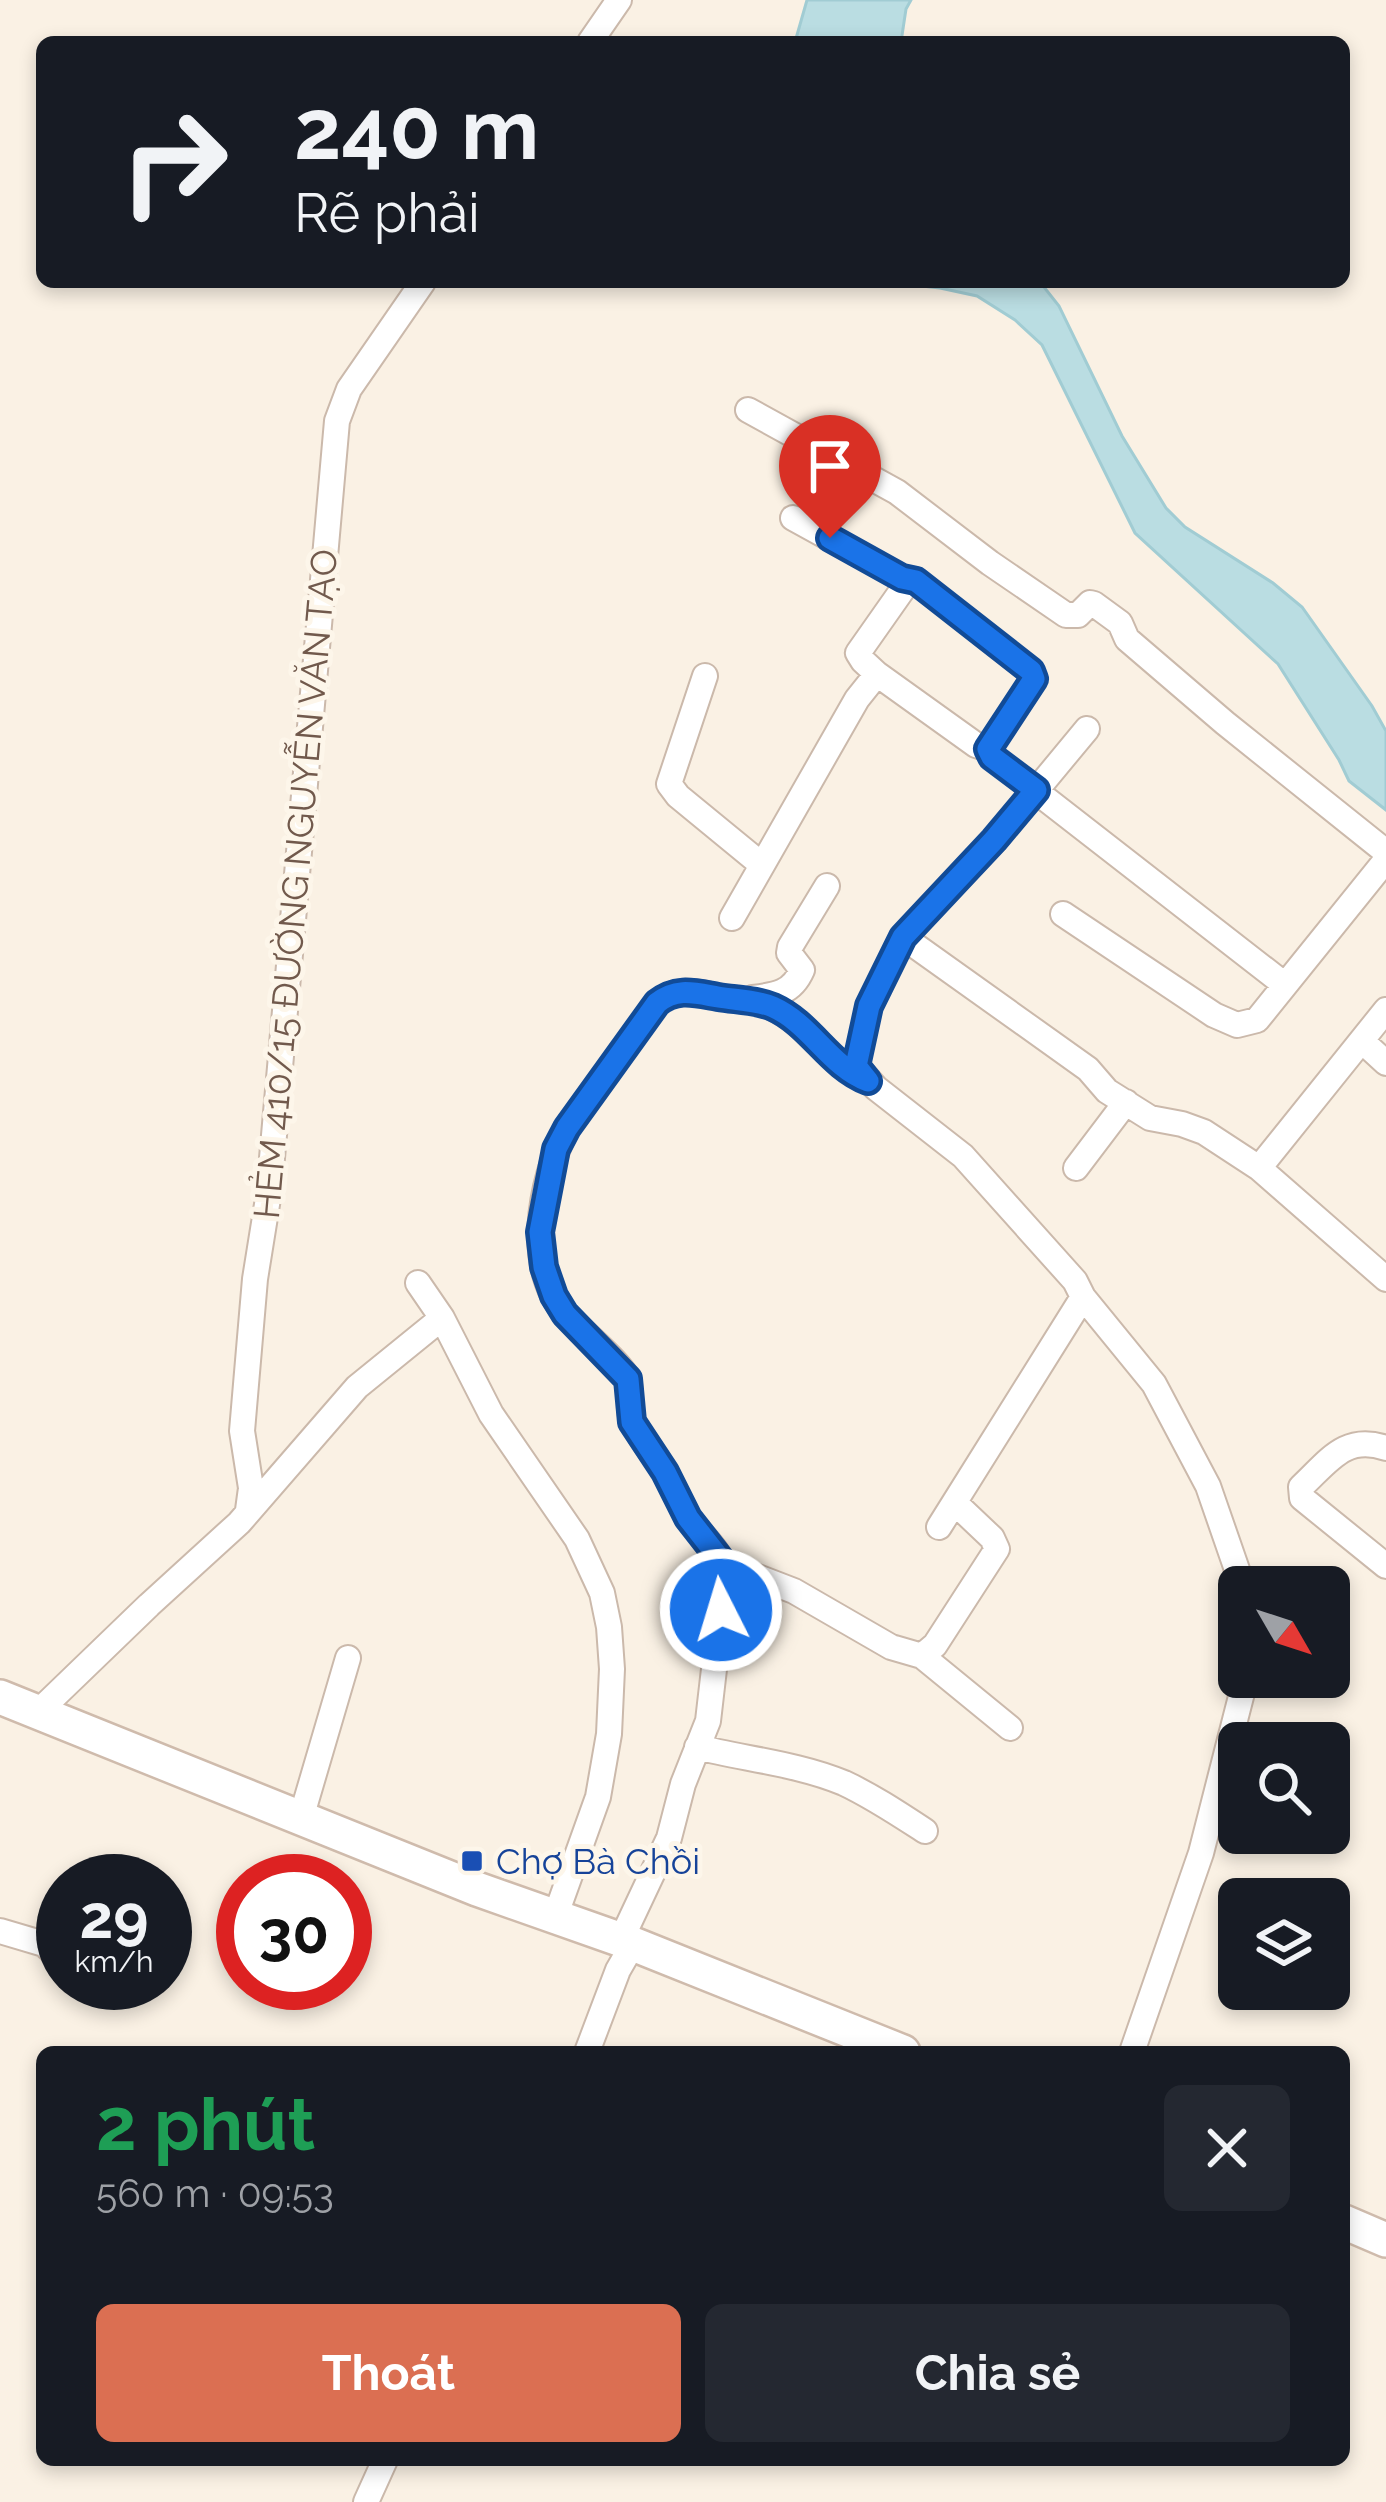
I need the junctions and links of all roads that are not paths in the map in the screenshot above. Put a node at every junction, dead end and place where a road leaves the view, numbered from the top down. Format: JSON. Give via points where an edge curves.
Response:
{"nodes":[{"id":1,"x":619,"y":0,"type":"edge"},
{"id":2,"x":594,"y":36,"type":"edge"},
{"id":3,"x":419,"y":288,"type":"edge"},
{"id":4,"x":748,"y":410,"type":"dead end"},
{"id":5,"x":793,"y":518,"type":"dead end"},
{"id":6,"x":910,"y":579,"type":"junction"},
{"id":7,"x":877,"y":674,"type":"junction"},
{"id":8,"x":705,"y":676,"type":"dead end"},
{"id":9,"x":1087,"y":730,"type":"dead end"},
{"id":10,"x":988,"y":749,"type":"junction"},
{"id":11,"x":1036,"y":790,"type":"junction"},
{"id":12,"x":1386,"y":856,"type":"edge"},
{"id":13,"x":761,"y":866,"type":"junction"},
{"id":14,"x":826,"y":886,"type":"dead end"},
{"id":15,"x":1064,"y":914,"type":"dead end"},
{"id":16,"x":732,"y":918,"type":"dead end"},
{"id":17,"x":903,"y":937,"type":"junction"},
{"id":18,"x":1285,"y":985,"type":"junction"},
{"id":19,"x":742,"y":1000,"type":"junction"},
{"id":20,"x":1386,"y":1010,"type":"edge"},
{"id":21,"x":1362,"y":1041,"type":"junction"},
{"id":22,"x":1386,"y":1063,"type":"edge"},
{"id":23,"x":868,"y":1081,"type":"junction"},
{"id":24,"x":1126,"y":1102,"type":"junction"},
{"id":25,"x":1076,"y":1168,"type":"dead end"},
{"id":26,"x":1259,"y":1168,"type":"junction"},
{"id":27,"x":1386,"y":1279,"type":"edge"},
{"id":28,"x":418,"y":1283,"type":"dead end"},
{"id":29,"x":1083,"y":1297,"type":"junction"},
{"id":30,"x":442,"y":1318,"type":"junction"},
{"id":31,"x":1386,"y":1448,"type":"edge"},
{"id":32,"x":955,"y":1503,"type":"junction"},
{"id":33,"x":248,"y":1510,"type":"junction"},
{"id":34,"x":940,"y":1527,"type":"dead end"},
{"id":35,"x":724,"y":1564,"type":"junction"},
{"id":36,"x":1236,"y":1566,"type":"edge"},
{"id":37,"x":1386,"y":1566,"type":"edge"},
{"id":38,"x":922,"y":1656,"type":"junction"},
{"id":39,"x":348,"y":1658,"type":"dead end"},
{"id":40,"x":0,"y":1697,"type":"edge"},
{"id":41,"x":1241,"y":1698,"type":"edge"},
{"id":42,"x":37,"y":1713,"type":"junction"},
{"id":43,"x":1010,"y":1728,"type":"dead end"},
{"id":44,"x":697,"y":1747,"type":"junction"},
{"id":45,"x":301,"y":1819,"type":"junction"},
{"id":46,"x":925,"y":1831,"type":"dead end"},
{"id":47,"x":556,"y":1917,"type":"junction"},
{"id":48,"x":0,"y":1930,"type":"edge"},
{"id":49,"x":36,"y":1941,"type":"edge"},
{"id":50,"x":627,"y":1942,"type":"junction"},
{"id":51,"x":589,"y":2046,"type":"edge"},
{"id":52,"x":888,"y":2046,"type":"edge"},
{"id":53,"x":1134,"y":2046,"type":"edge"},
{"id":54,"x":1350,"y":2225,"type":"edge"},
{"id":55,"x":1386,"y":2240,"type":"edge"},
{"id":56,"x":382,"y":2466,"type":"edge"},
{"id":57,"x":366,"y":2502,"type":"edge"}],
"edges":[{"from":1,"to":2,"type":"street"},
{"from":3,"to":33,"type":"street","name":"HẺM 410/15 ĐƯỜNG NGUYỄN VĂN TẠO","via":[[349,389],[337,422],[242,1431]]},
{"from":4,"to":12,"type":"street","via":[[897,492],[1066,615],[1094,604]]},
{"from":5,"to":6,"type":"street"},
{"from":6,"to":7,"type":"street","via":[[858,652]]},
{"from":6,"to":10,"type":"street","via":[[1031,671],[1034,679]]},
{"from":7,"to":10,"type":"street"},
{"from":7,"to":13,"type":"street"},
{"from":8,"to":13,"type":"street","via":[[669,784]]},
{"from":9,"to":11,"type":"street"},
{"from":10,"to":11,"type":"street"},
{"from":11,"to":17,"type":"street"},
{"from":11,"to":18,"type":"street"},
{"from":12,"to":18,"type":"street"},
{"from":13,"to":16,"type":"street"},
{"from":14,"to":19,"type":"street","via":[[790,947],[799,978],[780,994]]},
{"from":15,"to":18,"type":"street","via":[[1237,1025],[1257,1020]]},
{"from":17,"to":23,"type":"street","via":[[869,1006],[856,1056]]},
{"from":17,"to":24,"type":"street"},
{"from":19,"to":23,"type":"street","via":[[774,1007]]},
{"from":19,"to":35,"type":"street","via":[[681,992],[657,1003],[556,1149],[540,1232],[554,1296],[628,1379],[632,1422]]},
{"from":20,"to":21,"type":"street"},
{"from":21,"to":22,"type":"street"},
{"from":21,"to":26,"type":"street"},
{"from":23,"to":29,"type":"street","via":[[963,1156]]},
{"from":24,"to":25,"type":"street"},
{"from":24,"to":26,"type":"street","via":[[1150,1118],[1204,1132]]},
{"from":26,"to":27,"type":"street"},
{"from":28,"to":30,"type":"street"},
{"from":29,"to":32,"type":"street"},
{"from":29,"to":36,"type":"street","via":[[1154,1384],[1208,1486]]},
{"from":30,"to":33,"type":"street","via":[[357,1387]]},
{"from":30,"to":47,"type":"street","via":[[490,1414],[577,1539],[609,1627],[612,1705],[598,1797]]},
{"from":31,"to":37,"type":"street","via":[[1344,1447],[1300,1492]]},
{"from":32,"to":34,"type":"street"},
{"from":32,"to":38,"type":"street","via":[[997,1549]]},
{"from":33,"to":42,"type":"street"},
{"from":35,"to":38,"type":"street"},
{"from":35,"to":44,"type":"street","via":[[708,1720]]},
{"from":38,"to":43,"type":"street"},
{"from":39,"to":45,"type":"street"},
{"from":40,"to":42,"type":"main road"},
{"from":41,"to":53,"type":"street","via":[[1201,1853]]},
{"from":42,"to":45,"type":"main road"},
{"from":44,"to":46,"type":"street","via":[[843,1783]]},
{"from":44,"to":50,"type":"street"},
{"from":45,"to":47,"type":"main road"},
{"from":47,"to":50,"type":"main road"},
{"from":48,"to":49,"type":"street"},
{"from":50,"to":51,"type":"street"},
{"from":50,"to":52,"type":"main road"},
{"from":54,"to":55,"type":"main road"},
{"from":56,"to":57,"type":"street"}]}
